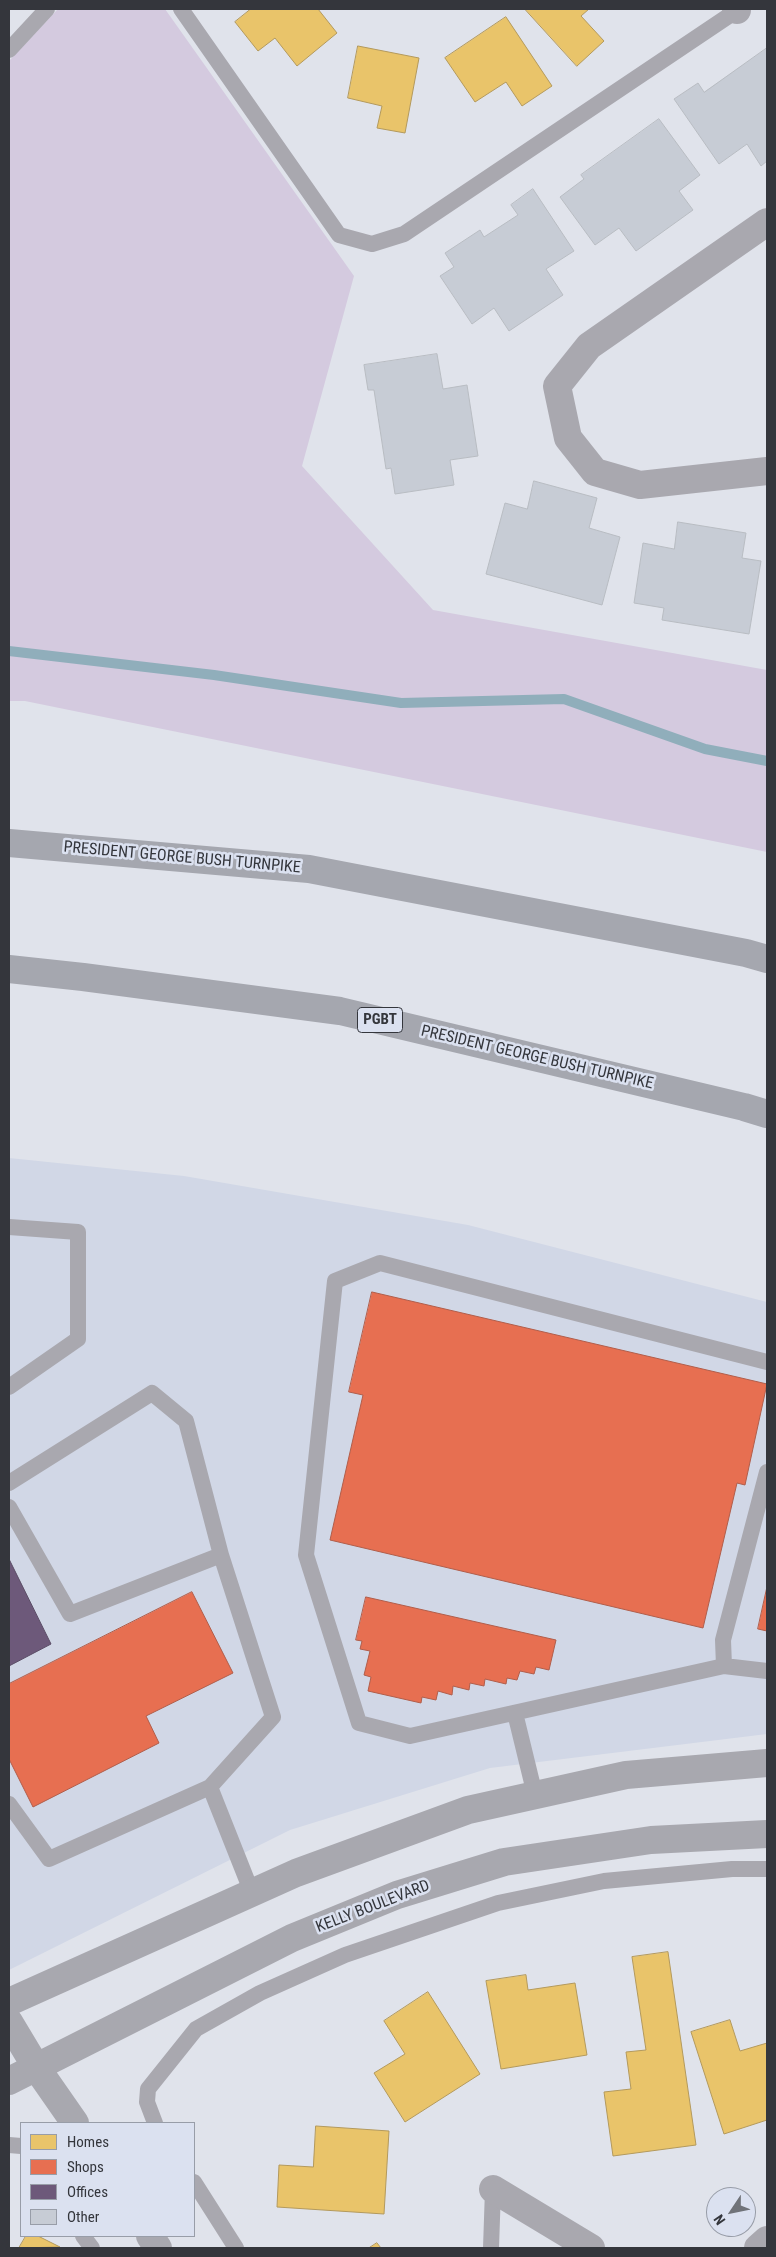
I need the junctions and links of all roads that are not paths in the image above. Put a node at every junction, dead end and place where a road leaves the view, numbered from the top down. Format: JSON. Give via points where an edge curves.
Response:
{"nodes":[{"id":1,"x":47,"y":9,"type":"edge"},
{"id":2,"x":181,"y":9,"type":"edge"},
{"id":3,"x":737,"y":9,"type":"edge"},
{"id":4,"x":9,"y":50,"type":"edge"},
{"id":5,"x":767,"y":222,"type":"edge"},
{"id":6,"x":767,"y":471,"type":"edge"},
{"id":7,"x":9,"y":842,"type":"edge"},
{"id":8,"x":767,"y":960,"type":"edge"},
{"id":9,"x":9,"y":969,"type":"edge"},
{"id":10,"x":767,"y":1114,"type":"edge"},
{"id":11,"x":9,"y":1226,"type":"edge"},
{"id":12,"x":767,"y":1362,"type":"edge"},
{"id":13,"x":9,"y":1388,"type":"edge"},
{"id":14,"x":767,"y":1472,"type":"edge"},
{"id":15,"x":9,"y":1483,"type":"edge"},
{"id":16,"x":9,"y":1507,"type":"edge"},
{"id":17,"x":221,"y":1555,"type":"junction"},
{"id":18,"x":724,"y":1666,"type":"junction"},
{"id":19,"x":767,"y":1671,"type":"edge"},
{"id":20,"x":515,"y":1712,"type":"junction"},
{"id":21,"x":767,"y":1763,"type":"edge"},
{"id":22,"x":210,"y":1787,"type":"junction"},
{"id":23,"x":535,"y":1795,"type":"junction"},
{"id":24,"x":9,"y":1804,"type":"edge"},
{"id":25,"x":767,"y":1834,"type":"edge"},
{"id":26,"x":767,"y":1869,"type":"edge"},
{"id":27,"x":252,"y":1893,"type":"junction"},
{"id":28,"x":9,"y":2002,"type":"edge"},
{"id":29,"x":9,"y":2022,"type":"edge"},
{"id":30,"x":36,"y":2068,"type":"junction"},
{"id":31,"x":9,"y":2081,"type":"edge"},
{"id":32,"x":74,"y":2122,"type":"edge"},
{"id":33,"x":155,"y":2122,"type":"edge"},
{"id":34,"x":195,"y":2184,"type":"edge"},
{"id":35,"x":492,"y":2189,"type":"joint"},
{"id":36,"x":84,"y":2237,"type":"edge"},
{"id":37,"x":151,"y":2237,"type":"edge"},
{"id":38,"x":767,"y":2240,"type":"edge"},
{"id":39,"x":92,"y":2248,"type":"edge"},
{"id":40,"x":158,"y":2248,"type":"edge"},
{"id":41,"x":236,"y":2248,"type":"edge"},
{"id":42,"x":491,"y":2248,"type":"edge"},
{"id":43,"x":591,"y":2248,"type":"edge"},
{"id":44,"x":758,"y":2248,"type":"edge"}],
"edges":[{"from":1,"to":4,"type":"lane"},
{"from":2,"to":3,"type":"lane","via":[[340,235],[372,244],[404,234]]},
{"from":5,"to":6,"type":"street","via":[[589,346],[557,386],[568,438],[595,472],[640,485]]},
{"from":7,"to":8,"type":"highway","name":"PRESIDENT GEORGE BUSH TURNPIKE","via":[[309,869],[746,952]]},
{"from":9,"to":10,"type":"highway","name":"PRESIDENT GEORGE BUSH TURNPIKE","number":"PGBT","via":[[340,1010]]},
{"from":11,"to":13,"type":"lane","via":[[78,1232],[78,1339]]},
{"from":12,"to":20,"type":"lane","via":[[380,1263],[335,1281],[306,1555],[359,1723],[410,1736]]},
{"from":14,"to":18,"type":"lane","via":[[723,1640]]},
{"from":15,"to":17,"type":"lane","via":[[152,1393],[186,1421]]},
{"from":16,"to":17,"type":"lane","via":[[70,1614]]},
{"from":17,"to":22,"type":"lane","via":[[273,1717]]},
{"from":18,"to":19,"type":"lane"},
{"from":18,"to":20,"type":"lane"},
{"from":20,"to":23,"type":"lane"},
{"from":21,"to":23,"type":"main road","via":[[626,1775]]},
{"from":22,"to":24,"type":"lane","via":[[49,1859]]},
{"from":22,"to":27,"type":"lane"},
{"from":23,"to":27,"type":"main road","via":[[468,1810],[296,1873]]},
{"from":25,"to":30,"type":"main road","name":"KELLY BOULEVARD","via":[[651,1840],[504,1862],[398,1895],[292,1938]]},
{"from":26,"to":33,"type":"lane","via":[[732,1869],[604,1881],[498,1903],[345,1955],[260,1994],[196,2029],[148,2089],[146,2102]]},
{"from":27,"to":28,"type":"main road"},
{"from":29,"to":30,"type":"main road"},
{"from":30,"to":31,"type":"main road","name":"KELLY BOULEVARD"},
{"from":30,"to":32,"type":"main road"},
{"from":34,"to":41,"type":"lane"},
{"from":35,"to":42,"type":"lane"},
{"from":35,"to":43,"type":"street"},
{"from":36,"to":39,"type":"lane"},
{"from":37,"to":40,"type":"main road"},
{"from":38,"to":44,"type":"street"}]}
